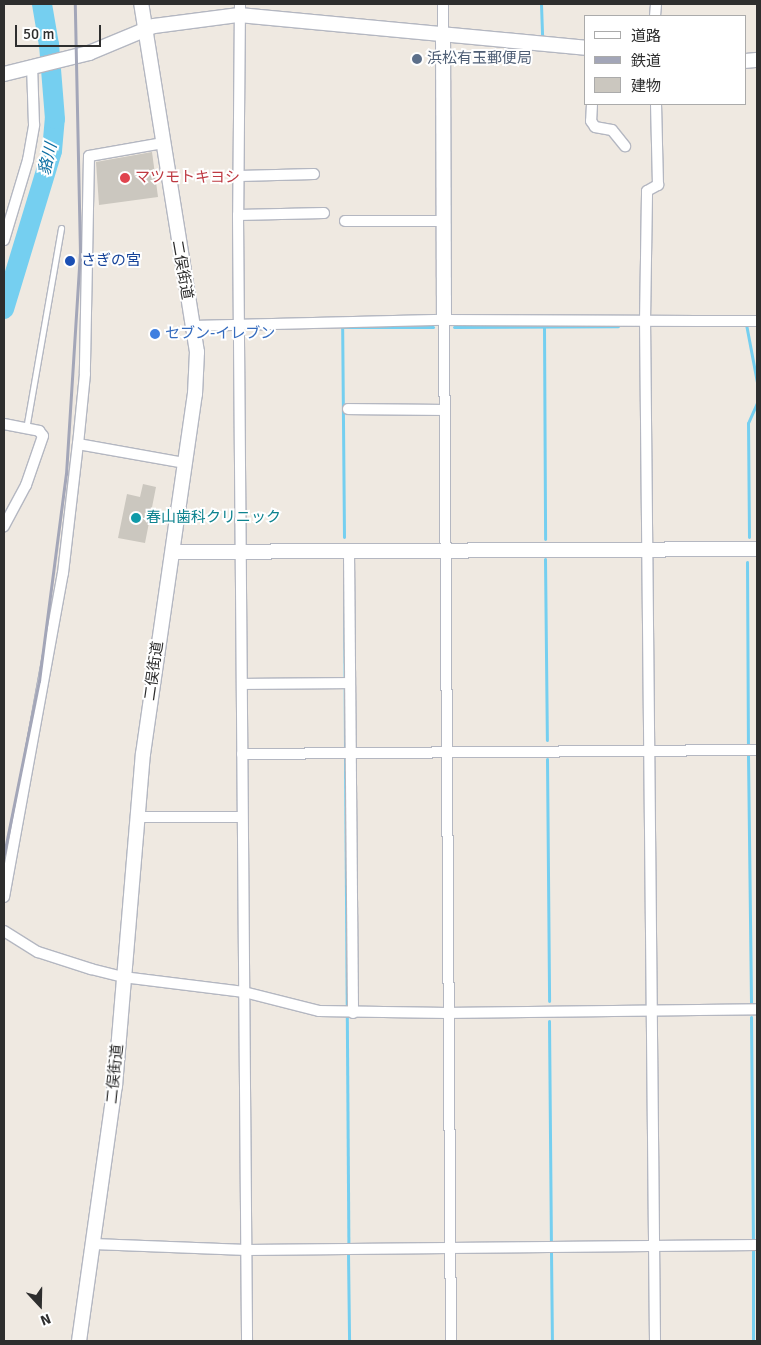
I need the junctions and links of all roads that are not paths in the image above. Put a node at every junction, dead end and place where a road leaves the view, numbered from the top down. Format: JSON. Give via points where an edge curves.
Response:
{"nodes":[{"id":1,"x":141,"y":4,"type":"edge"},
{"id":2,"x":443,"y":4,"type":"edge"},
{"id":3,"x":239,"y":9,"type":"edge"},
{"id":4,"x":146,"y":30,"type":"junction"},
{"id":5,"x":443,"y":34,"type":"junction"},
{"id":6,"x":584,"y":48,"type":"edge"},
{"id":7,"x":36,"y":65,"type":"junction"},
{"id":8,"x":4,"y":74,"type":"edge"},
{"id":9,"x":592,"y":105,"type":"edge"},
{"id":10,"x":656,"y":105,"type":"edge"},
{"id":11,"x":163,"y":143,"type":"junction"},
{"id":12,"x":625,"y":146,"type":"dead end"},
{"id":13,"x":314,"y":174,"type":"dead end"},
{"id":14,"x":239,"y":176,"type":"junction"},
{"id":15,"x":324,"y":213,"type":"dead end"},
{"id":16,"x":238,"y":215,"type":"junction"},
{"id":17,"x":345,"y":221,"type":"dead end"},
{"id":18,"x":444,"y":221,"type":"junction"},
{"id":19,"x":61,"y":228,"type":"dead end"},
{"id":20,"x":4,"y":240,"type":"edge"},
{"id":21,"x":444,"y":320,"type":"junction"},
{"id":22,"x":757,"y":321,"type":"edge"},
{"id":23,"x":645,"y":322,"type":"junction"},
{"id":24,"x":240,"y":323,"type":"junction"},
{"id":25,"x":192,"y":326,"type":"junction"},
{"id":26,"x":348,"y":410,"type":"dead end"},
{"id":27,"x":442,"y":410,"type":"junction"},
{"id":28,"x":4,"y":424,"type":"edge"},
{"id":29,"x":26,"y":429,"type":"junction"},
{"id":30,"x":78,"y":444,"type":"junction"},
{"id":31,"x":185,"y":463,"type":"junction"},
{"id":32,"x":4,"y":526,"type":"edge"},
{"id":33,"x":757,"y":549,"type":"edge"},
{"id":34,"x":445,"y":550,"type":"junction"},
{"id":35,"x":649,"y":550,"type":"junction"},
{"id":36,"x":173,"y":552,"type":"junction"},
{"id":37,"x":349,"y":552,"type":"junction"},
{"id":38,"x":240,"y":554,"type":"junction"},
{"id":39,"x":350,"y":683,"type":"junction"},
{"id":40,"x":242,"y":684,"type":"junction"},
{"id":41,"x":757,"y":750,"type":"edge"},
{"id":42,"x":650,"y":751,"type":"junction"},
{"id":43,"x":447,"y":752,"type":"junction"},
{"id":44,"x":351,"y":753,"type":"junction"},
{"id":45,"x":242,"y":754,"type":"junction"},
{"id":46,"x":137,"y":817,"type":"junction"},
{"id":47,"x":242,"y":817,"type":"junction"},
{"id":48,"x":4,"y":897,"type":"edge"},
{"id":49,"x":4,"y":931,"type":"edge"},
{"id":50,"x":124,"y":977,"type":"junction"},
{"id":51,"x":244,"y":992,"type":"junction"},
{"id":52,"x":653,"y":1009,"type":"junction"},
{"id":53,"x":757,"y":1009,"type":"edge"},
{"id":54,"x":352,"y":1013,"type":"junction"},
{"id":55,"x":448,"y":1013,"type":"junction"},
{"id":56,"x":93,"y":1244,"type":"junction"},
{"id":57,"x":655,"y":1245,"type":"junction"},
{"id":58,"x":757,"y":1245,"type":"edge"},
{"id":59,"x":450,"y":1248,"type":"junction"},
{"id":60,"x":247,"y":1250,"type":"junction"},
{"id":61,"x":79,"y":1341,"type":"edge"},
{"id":62,"x":247,"y":1341,"type":"edge"},
{"id":63,"x":451,"y":1341,"type":"edge"},
{"id":64,"x":655,"y":1341,"type":"edge"}],
"edges":[{"from":1,"to":4,"type":"street","name":"二俣街道"},
{"from":2,"to":5,"type":"street"},
{"from":3,"to":4,"type":"street"},
{"from":3,"to":5,"type":"street"},
{"from":3,"to":14,"type":"street"},
{"from":4,"to":7,"type":"street","via":[[96,51]]},
{"from":4,"to":11,"type":"street","name":"二俣街道"},
{"from":5,"to":6,"type":"street"},
{"from":5,"to":18,"type":"street"},
{"from":7,"to":8,"type":"street"},
{"from":7,"to":20,"type":"street","via":[[34,125],[28,160]]},
{"from":9,"to":12,"type":"street","via":[[591,121],[595,127],[612,130]]},
{"from":10,"to":23,"type":"street","via":[[658,186],[646,191]]},
{"from":11,"to":25,"type":"street","name":"二俣街道"},
{"from":11,"to":30,"type":"street","via":[[89,156],[84,374]]},
{"from":13,"to":14,"type":"street"},
{"from":14,"to":16,"type":"street"},
{"from":15,"to":16,"type":"street"},
{"from":16,"to":24,"type":"street"},
{"from":17,"to":18,"type":"street"},
{"from":18,"to":21,"type":"street"},
{"from":19,"to":29,"type":"lane"},
{"from":21,"to":23,"type":"street"},
{"from":21,"to":24,"type":"street"},
{"from":21,"to":27,"type":"street"},
{"from":22,"to":23,"type":"street"},
{"from":23,"to":35,"type":"street"},
{"from":24,"to":25,"type":"street"},
{"from":24,"to":38,"type":"street"},
{"from":25,"to":31,"type":"street","name":"二俣街道","via":[[197,352],[195,394]]},
{"from":26,"to":27,"type":"street"},
{"from":27,"to":34,"type":"street"},
{"from":28,"to":29,"type":"street"},
{"from":29,"to":32,"type":"street","via":[[39,431],[43,436],[42,446]]},
{"from":30,"to":31,"type":"street"},
{"from":30,"to":48,"type":"street","via":[[55,617]]},
{"from":31,"to":36,"type":"street","name":"二俣街道"},
{"from":33,"to":35,"type":"street"},
{"from":34,"to":35,"type":"street"},
{"from":34,"to":37,"type":"street"},
{"from":34,"to":43,"type":"street"},
{"from":35,"to":42,"type":"street"},
{"from":36,"to":38,"type":"street"},
{"from":36,"to":46,"type":"street","name":"二俣街道","via":[[144,744]]},
{"from":37,"to":38,"type":"street"},
{"from":37,"to":39,"type":"street"},
{"from":38,"to":40,"type":"street"},
{"from":39,"to":40,"type":"street"},
{"from":39,"to":44,"type":"street"},
{"from":40,"to":45,"type":"street"},
{"from":41,"to":42,"type":"street"},
{"from":42,"to":43,"type":"street"},
{"from":42,"to":52,"type":"street"},
{"from":43,"to":44,"type":"street"},
{"from":43,"to":55,"type":"street"},
{"from":44,"to":45,"type":"street"},
{"from":44,"to":54,"type":"street"},
{"from":45,"to":47,"type":"street"},
{"from":46,"to":47,"type":"street"},
{"from":46,"to":50,"type":"street","name":"二俣街道"},
{"from":47,"to":51,"type":"street"},
{"from":49,"to":50,"type":"street","via":[[38,952]]},
{"from":50,"to":51,"type":"street"},
{"from":50,"to":56,"type":"street","name":"二俣街道","via":[[115,1086]]},
{"from":51,"to":54,"type":"street","via":[[302,1008]]},
{"from":51,"to":60,"type":"street"},
{"from":52,"to":53,"type":"street"},
{"from":52,"to":55,"type":"street"},
{"from":52,"to":57,"type":"street"},
{"from":54,"to":55,"type":"street"},
{"from":55,"to":59,"type":"street"},
{"from":56,"to":60,"type":"street"},
{"from":56,"to":61,"type":"street","name":"二俣街道"},
{"from":57,"to":58,"type":"street"},
{"from":57,"to":59,"type":"street"},
{"from":57,"to":64,"type":"street"},
{"from":59,"to":60,"type":"street"},
{"from":59,"to":63,"type":"street"},
{"from":60,"to":62,"type":"street"}]}
